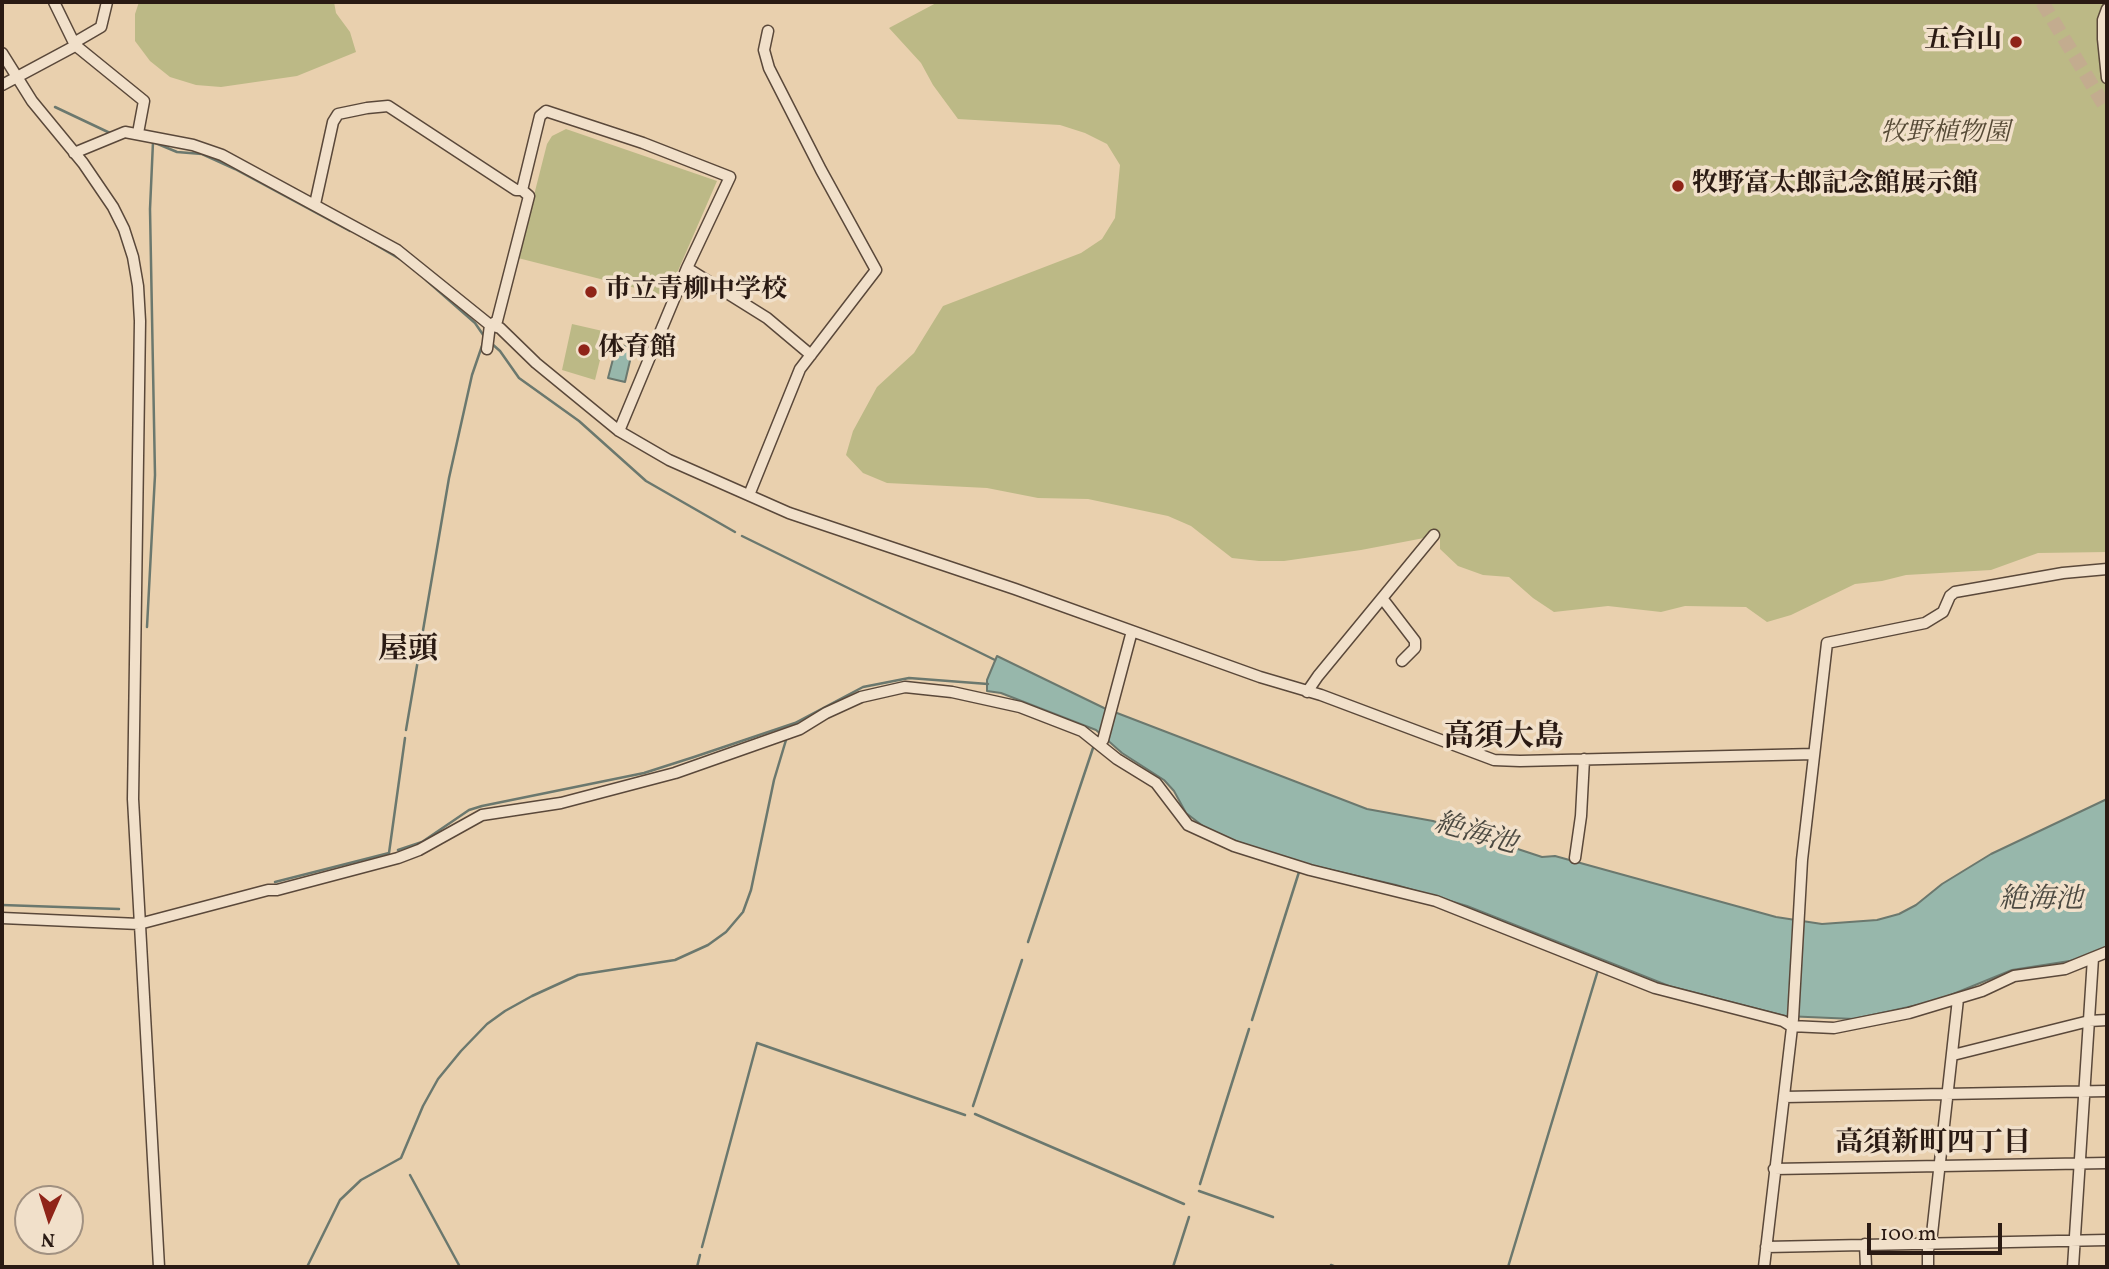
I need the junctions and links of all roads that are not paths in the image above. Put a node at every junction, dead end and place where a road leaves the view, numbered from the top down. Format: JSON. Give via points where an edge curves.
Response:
{"nodes":[{"id":1,"x":54,"y":2,"type":"edge"},
{"id":2,"x":107,"y":2,"type":"edge"},
{"id":3,"x":2107,"y":9,"type":"edge"},
{"id":4,"x":768,"y":31,"type":"dead end"},
{"id":5,"x":75,"y":45,"type":"junction"},
{"id":6,"x":2,"y":53,"type":"edge"},
{"id":7,"x":2106,"y":61,"type":"edge"},
{"id":8,"x":17,"y":75,"type":"junction"},
{"id":9,"x":2107,"y":78,"type":"edge"},
{"id":10,"x":2,"y":85,"type":"edge"},
{"id":11,"x":138,"y":133,"type":"junction"},
{"id":12,"x":74,"y":153,"type":"junction"},
{"id":13,"x":522,"y":190,"type":"junction"},
{"id":14,"x":315,"y":204,"type":"junction"},
{"id":15,"x":687,"y":268,"type":"junction"},
{"id":16,"x":490,"y":325,"type":"junction"},
{"id":17,"x":487,"y":349,"type":"dead end"},
{"id":18,"x":811,"y":355,"type":"junction"},
{"id":19,"x":619,"y":430,"type":"junction"},
{"id":20,"x":749,"y":495,"type":"junction"},
{"id":21,"x":1434,"y":535,"type":"dead end"},
{"id":22,"x":2107,"y":569,"type":"edge"},
{"id":23,"x":1382,"y":598,"type":"junction"},
{"id":24,"x":1132,"y":631,"type":"junction"},
{"id":25,"x":1402,"y":661,"type":"dead end"},
{"id":26,"x":1307,"y":692,"type":"junction"},
{"id":27,"x":1101,"y":742,"type":"junction"},
{"id":28,"x":1814,"y":754,"type":"junction"},
{"id":29,"x":1584,"y":759,"type":"junction"},
{"id":30,"x":1575,"y":858,"type":"dead end"},
{"id":31,"x":2,"y":918,"type":"edge"},
{"id":32,"x":139,"y":924,"type":"junction"},
{"id":33,"x":2107,"y":952,"type":"edge"},
{"id":34,"x":2093,"y":958,"type":"junction"},
{"id":35,"x":1958,"y":999,"type":"junction"},
{"id":36,"x":2107,"y":1020,"type":"edge"},
{"id":37,"x":2090,"y":1021,"type":"junction"},
{"id":38,"x":1792,"y":1023,"type":"junction"},
{"id":39,"x":1953,"y":1055,"type":"junction"},
{"id":40,"x":2084,"y":1091,"type":"junction"},
{"id":41,"x":2107,"y":1091,"type":"edge"},
{"id":42,"x":1948,"y":1094,"type":"junction"},
{"id":43,"x":1784,"y":1097,"type":"junction"},
{"id":44,"x":2107,"y":1163,"type":"edge"},
{"id":45,"x":2079,"y":1164,"type":"junction"},
{"id":46,"x":1940,"y":1166,"type":"junction"},
{"id":47,"x":1774,"y":1169,"type":"junction"},
{"id":48,"x":2107,"y":1240,"type":"edge"},
{"id":49,"x":2075,"y":1241,"type":"junction"},
{"id":50,"x":1931,"y":1243,"type":"junction"},
{"id":51,"x":1865,"y":1244,"type":"junction"},
{"id":52,"x":1766,"y":1247,"type":"junction"},
{"id":53,"x":159,"y":1267,"type":"edge"},
{"id":54,"x":1764,"y":1267,"type":"edge"},
{"id":55,"x":1866,"y":1267,"type":"edge"},
{"id":56,"x":1928,"y":1267,"type":"edge"},
{"id":57,"x":2073,"y":1267,"type":"edge"}],
"edges":[{"from":1,"to":5,"type":"street"},
{"from":2,"to":5,"type":"street","via":[[101,27]]},
{"from":3,"to":7,"type":"street","via":[[2103,20]]},
{"from":4,"to":18,"type":"street","via":[[764,50],[769,68],[876,270]]},
{"from":5,"to":8,"type":"street"},
{"from":5,"to":11,"type":"street","via":[[145,101]]},
{"from":6,"to":8,"type":"street"},
{"from":7,"to":9,"type":"street"},
{"from":8,"to":10,"type":"street"},
{"from":8,"to":12,"type":"street"},
{"from":11,"to":12,"type":"street","via":[[125,132]]},
{"from":11,"to":14,"type":"street","via":[[208,149]]},
{"from":12,"to":32,"type":"street","via":[[124,229],[138,286],[133,763]]},
{"from":13,"to":14,"type":"street","via":[[388,106],[338,114]]},
{"from":13,"to":15,"type":"street","via":[[545,111],[730,177]]},
{"from":13,"to":16,"type":"street","via":[[529,196],[497,321]]},
{"from":14,"to":16,"type":"street","via":[[397,250]]},
{"from":15,"to":18,"type":"street","via":[[767,318]]},
{"from":15,"to":19,"type":"street"},
{"from":16,"to":17,"type":"street"},
{"from":16,"to":19,"type":"street","via":[[500,328]]},
{"from":18,"to":20,"type":"street","via":[[800,369]]},
{"from":19,"to":20,"type":"street","via":[[669,460]]},
{"from":20,"to":24,"type":"street","via":[[789,513]]},
{"from":21,"to":23,"type":"street"},
{"from":22,"to":28,"type":"street","via":[[1955,592],[1943,612],[1925,623],[1827,643]]},
{"from":23,"to":25,"type":"street","via":[[1416,640],[1415,648]]},
{"from":23,"to":26,"type":"street"},
{"from":24,"to":26,"type":"street"},
{"from":24,"to":27,"type":"street"},
{"from":26,"to":29,"type":"street","via":[[1494,760]]},
{"from":27,"to":32,"type":"street","via":[[1020,707],[905,687],[861,697],[800,729],[675,773],[561,803],[482,815],[398,858]]},
{"from":27,"to":38,"type":"street","via":[[1117,759],[1156,783],[1181,818],[1214,838],[1269,859],[1436,901],[1655,988]]},
{"from":28,"to":29,"type":"street"},
{"from":28,"to":38,"type":"street"},
{"from":29,"to":30,"type":"street"},
{"from":31,"to":32,"type":"street"},
{"from":32,"to":53,"type":"street"},
{"from":33,"to":34,"type":"street"},
{"from":34,"to":35,"type":"street","via":[[2065,969],[2014,976]]},
{"from":34,"to":37,"type":"street"},
{"from":35,"to":38,"type":"street","via":[[1834,1028]]},
{"from":35,"to":39,"type":"street"},
{"from":36,"to":37,"type":"street"},
{"from":37,"to":39,"type":"street"},
{"from":37,"to":40,"type":"street"},
{"from":38,"to":43,"type":"street"},
{"from":39,"to":42,"type":"street"},
{"from":40,"to":41,"type":"street"},
{"from":40,"to":42,"type":"street"},
{"from":40,"to":45,"type":"street"},
{"from":42,"to":43,"type":"street"},
{"from":42,"to":46,"type":"street"},
{"from":43,"to":47,"type":"street"},
{"from":44,"to":45,"type":"street"},
{"from":45,"to":46,"type":"street"},
{"from":45,"to":49,"type":"street"},
{"from":46,"to":47,"type":"street"},
{"from":46,"to":50,"type":"street"},
{"from":47,"to":52,"type":"street"},
{"from":48,"to":49,"type":"street"},
{"from":49,"to":50,"type":"street"},
{"from":49,"to":57,"type":"street"},
{"from":50,"to":51,"type":"street"},
{"from":50,"to":56,"type":"street"},
{"from":51,"to":52,"type":"street"},
{"from":51,"to":55,"type":"street"},
{"from":52,"to":54,"type":"street"}]}
